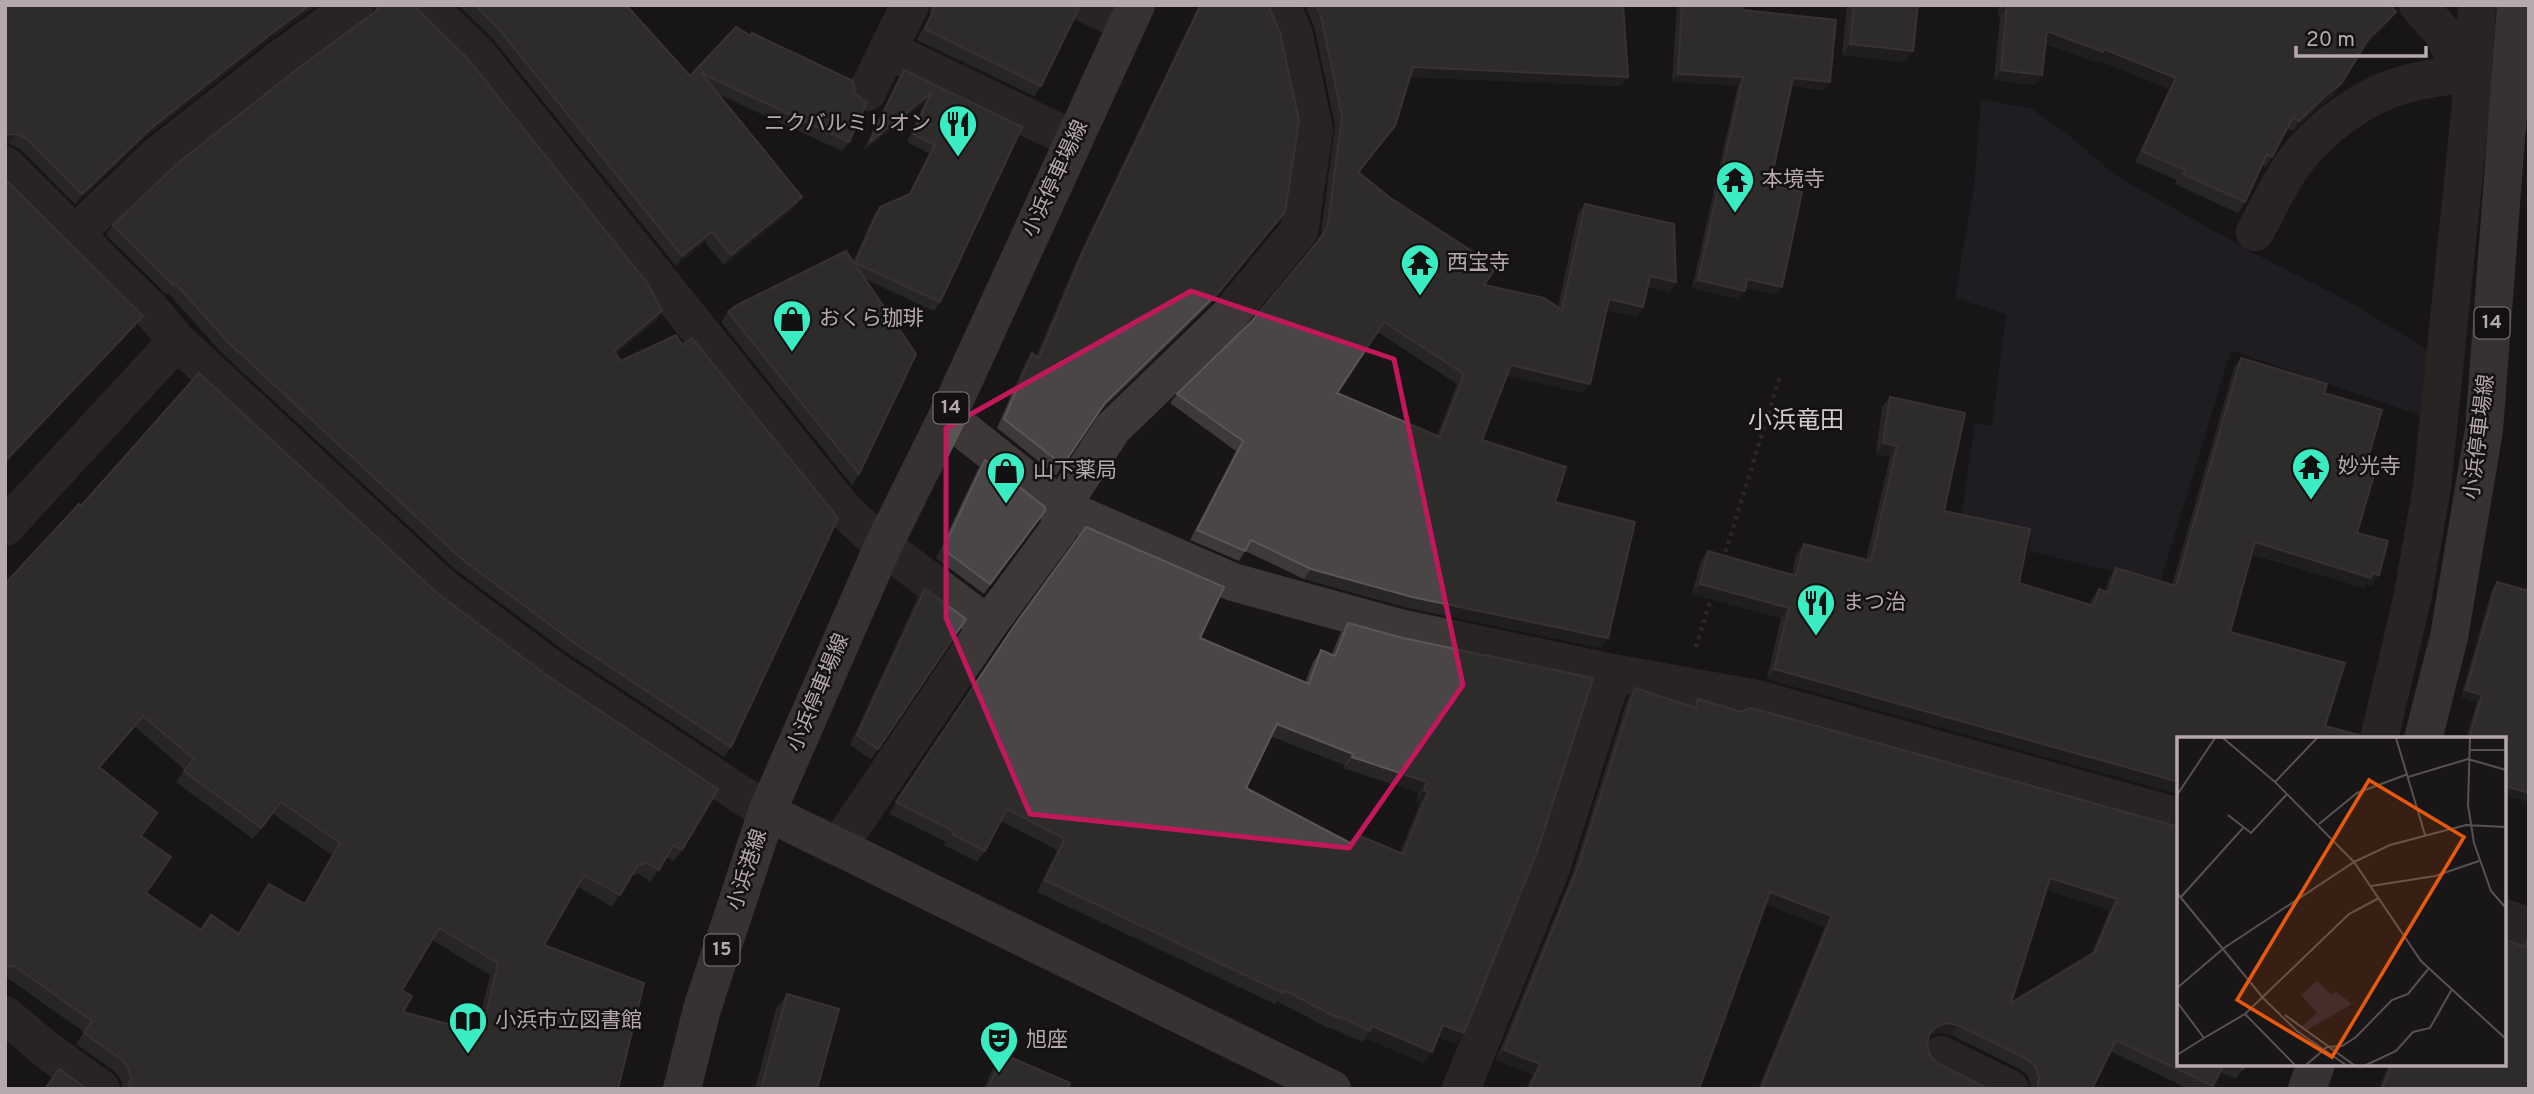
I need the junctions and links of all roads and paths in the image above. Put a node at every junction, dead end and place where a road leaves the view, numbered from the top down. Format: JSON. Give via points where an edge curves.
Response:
{"nodes":[{"id":1,"x":355,"y":5,"type":"edge"},
{"id":2,"x":910,"y":5,"type":"edge"},
{"id":3,"x":1088,"y":5,"type":"edge"},
{"id":4,"x":1281,"y":5,"type":"edge"},
{"id":5,"x":2418,"y":5,"type":"edge"},
{"id":6,"x":2477,"y":5,"type":"edge"},
{"id":7,"x":2516,"y":5,"type":"edge"},
{"id":8,"x":439,"y":9,"type":"edge"},
{"id":9,"x":1132,"y":14,"type":"edge"},
{"id":10,"x":888,"y":50,"type":"junction"},
{"id":11,"x":2467,"y":84,"type":"junction"},
{"id":12,"x":867,"y":92,"type":"dead end"},
{"id":13,"x":2529,"y":113,"type":"edge"},
{"id":14,"x":1074,"y":140,"type":"junction"},
{"id":15,"x":5,"y":165,"type":"edge"},
{"id":16,"x":2255,"y":232,"type":"dead end"},
{"id":17,"x":75,"y":234,"type":"junction"},
{"id":18,"x":177,"y":341,"type":"junction"},
{"id":19,"x":1780,"y":376,"type":"dead end"},
{"id":20,"x":947,"y":417,"type":"junction"},
{"id":21,"x":1061,"y":507,"type":"junction"},
{"id":22,"x":5,"y":527,"type":"edge"},
{"id":23,"x":883,"y":545,"type":"junction"},
{"id":24,"x":1720,"y":569,"type":"edge"},
{"id":25,"x":1712,"y":595,"type":"edge"},
{"id":26,"x":988,"y":625,"type":"junction"},
{"id":27,"x":1613,"y":673,"type":"junction"},
{"id":28,"x":1684,"y":685,"type":"junction"},
{"id":29,"x":2379,"y":737,"type":"edge"},
{"id":30,"x":2424,"y":737,"type":"edge"},
{"id":31,"x":767,"y":812,"type":"junction"},
{"id":32,"x":2177,"y":816,"type":"edge"},
{"id":33,"x":838,"y":846,"type":"junction"},
{"id":34,"x":2506,"y":919,"type":"edge"},
{"id":35,"x":2529,"y":927,"type":"edge"},
{"id":36,"x":5,"y":1015,"type":"edge"},
{"id":37,"x":1941,"y":1055,"type":"dead end"},
{"id":38,"x":2315,"y":1066,"type":"edge"},
{"id":39,"x":101,"y":1089,"type":"edge"},
{"id":40,"x":682,"y":1089,"type":"edge"},
{"id":41,"x":1332,"y":1089,"type":"edge"},
{"id":42,"x":1461,"y":1089,"type":"edge"},
{"id":43,"x":2010,"y":1089,"type":"edge"},
{"id":44,"x":2307,"y":1089,"type":"edge"}],
"edges":[{"from":1,"to":17,"type":"street","via":[[157,156]]},
{"from":2,"to":10,"type":"street"},
{"from":3,"to":9,"type":"street"},
{"from":4,"to":21,"type":"street","via":[[1294,35],[1314,130],[1299,231],[1228,317],[1114,428]]},
{"from":5,"to":11,"type":"street","via":[[2443,33]]},
{"from":6,"to":11,"type":"street"},
{"from":7,"to":30,"type":"main road","name":"小浜停車場線","number":"14","bridge":true,"via":[[2484,430],[2449,637]]},
{"from":8,"to":23,"type":"street","via":[[843,509]]},
{"from":9,"to":14,"type":"main road","name":"小浜停車場線","number":"14"},
{"from":10,"to":12,"type":"street"},
{"from":10,"to":14,"type":"street"},
{"from":11,"to":13,"type":"street"},
{"from":11,"to":16,"type":"street","via":[[2413,82],[2383,92],[2344,115],[2289,169]]},
{"from":11,"to":29,"type":"street","via":[[2432,486],[2413,595]]},
{"from":14,"to":20,"type":"main road","name":"小浜停車場線","number":"14"},
{"from":15,"to":17,"type":"street"},
{"from":17,"to":18,"type":"street"},
{"from":18,"to":22,"type":"street"},
{"from":18,"to":31,"type":"street","via":[[442,587],[553,670]]},
{"from":19,"to":24,"type":"path"},
{"from":20,"to":21,"type":"street"},
{"from":20,"to":23,"type":"main road","name":"小浜停車場線","number":"14"},
{"from":21,"to":26,"type":"street","via":[[1059,529]]},
{"from":21,"to":27,"type":"street","via":[[1233,582],[1400,628]]},
{"from":23,"to":26,"type":"street"},
{"from":23,"to":31,"type":"main road","name":"小浜停車場線","number":"14"},
{"from":25,"to":28,"type":"path"},
{"from":26,"to":33,"type":"street"},
{"from":27,"to":28,"type":"street"},
{"from":27,"to":42,"type":"street","via":[[1550,868]]},
{"from":28,"to":32,"type":"street","via":[[1757,699]]},
{"from":31,"to":33,"type":"main road"},
{"from":31,"to":40,"type":"main road","name":"小浜港線","number":"15","via":[[702,1009]]},
{"from":33,"to":41,"type":"main road"},
{"from":34,"to":35,"type":"street"},
{"from":36,"to":39,"type":"street"},
{"from":37,"to":43,"type":"street"},
{"from":38,"to":44,"type":"main road"}]}
